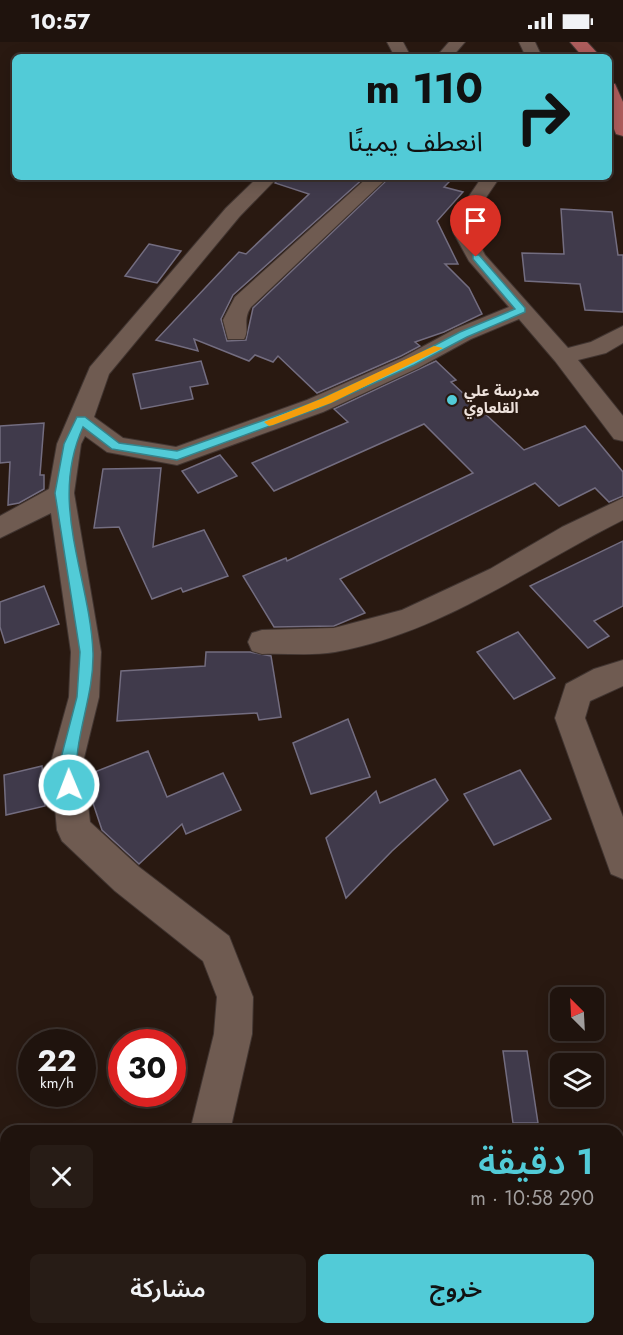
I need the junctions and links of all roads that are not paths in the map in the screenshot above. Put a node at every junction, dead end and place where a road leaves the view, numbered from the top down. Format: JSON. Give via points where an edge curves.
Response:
{"nodes":[{"id":1,"x":457,"y":42,"type":"edge"},
{"id":2,"x":578,"y":42,"type":"edge"},
{"id":3,"x":447,"y":54,"type":"edge"},
{"id":4,"x":589,"y":54,"type":"edge"},
{"id":5,"x":612,"y":97,"type":"edge"},
{"id":6,"x":623,"y":129,"type":"edge"},
{"id":7,"x":266,"y":180,"type":"edge"},
{"id":8,"x":377,"y":180,"type":"edge"},
{"id":9,"x":489,"y":180,"type":"edge"},
{"id":10,"x":521,"y":310,"type":"junction"},
{"id":11,"x":623,"y":333,"type":"edge"},
{"id":12,"x":236,"y":334,"type":"dead end"},
{"id":13,"x":563,"y":357,"type":"junction"},
{"id":14,"x":81,"y":420,"type":"junction"},
{"id":15,"x":623,"y":433,"type":"edge"},
{"id":16,"x":61,"y":493,"type":"junction"},
{"id":17,"x":623,"y":508,"type":"edge"},
{"id":18,"x":0,"y":528,"type":"edge"},
{"id":19,"x":262,"y":642,"type":"dead end"},
{"id":20,"x":623,"y":673,"type":"edge"},
{"id":21,"x":623,"y":862,"type":"edge"},
{"id":22,"x":211,"y":1125,"type":"edge"}],
"edges":[{"from":1,"to":3,"type":"street"},
{"from":2,"to":4,"type":"main road"},
{"from":5,"to":6,"type":"main road"},
{"from":7,"to":14,"type":"street","via":[[233,212],[98,372]]},
{"from":8,"to":12,"type":"street","via":[[243,302],[233,314]]},
{"from":9,"to":10,"type":"street","via":[[476,199],[463,232],[476,257]]},
{"from":10,"to":13,"type":"street"},
{"from":10,"to":14,"type":"street","via":[[315,406],[177,456],[116,446]]},
{"from":11,"to":13,"type":"street","via":[[598,348]]},
{"from":13,"to":15,"type":"street"},
{"from":14,"to":16,"type":"street","via":[[69,444]]},
{"from":16,"to":18,"type":"street"},
{"from":16,"to":22,"type":"street","via":[[86,652],[84,697],[67,762],[74,830],[127,879],[216,949],[235,997],[232,1034]]},
{"from":17,"to":19,"type":"street","via":[[500,577],[408,620],[334,640]]},
{"from":20,"to":21,"type":"street","via":[[577,693],[570,718]]}]}
